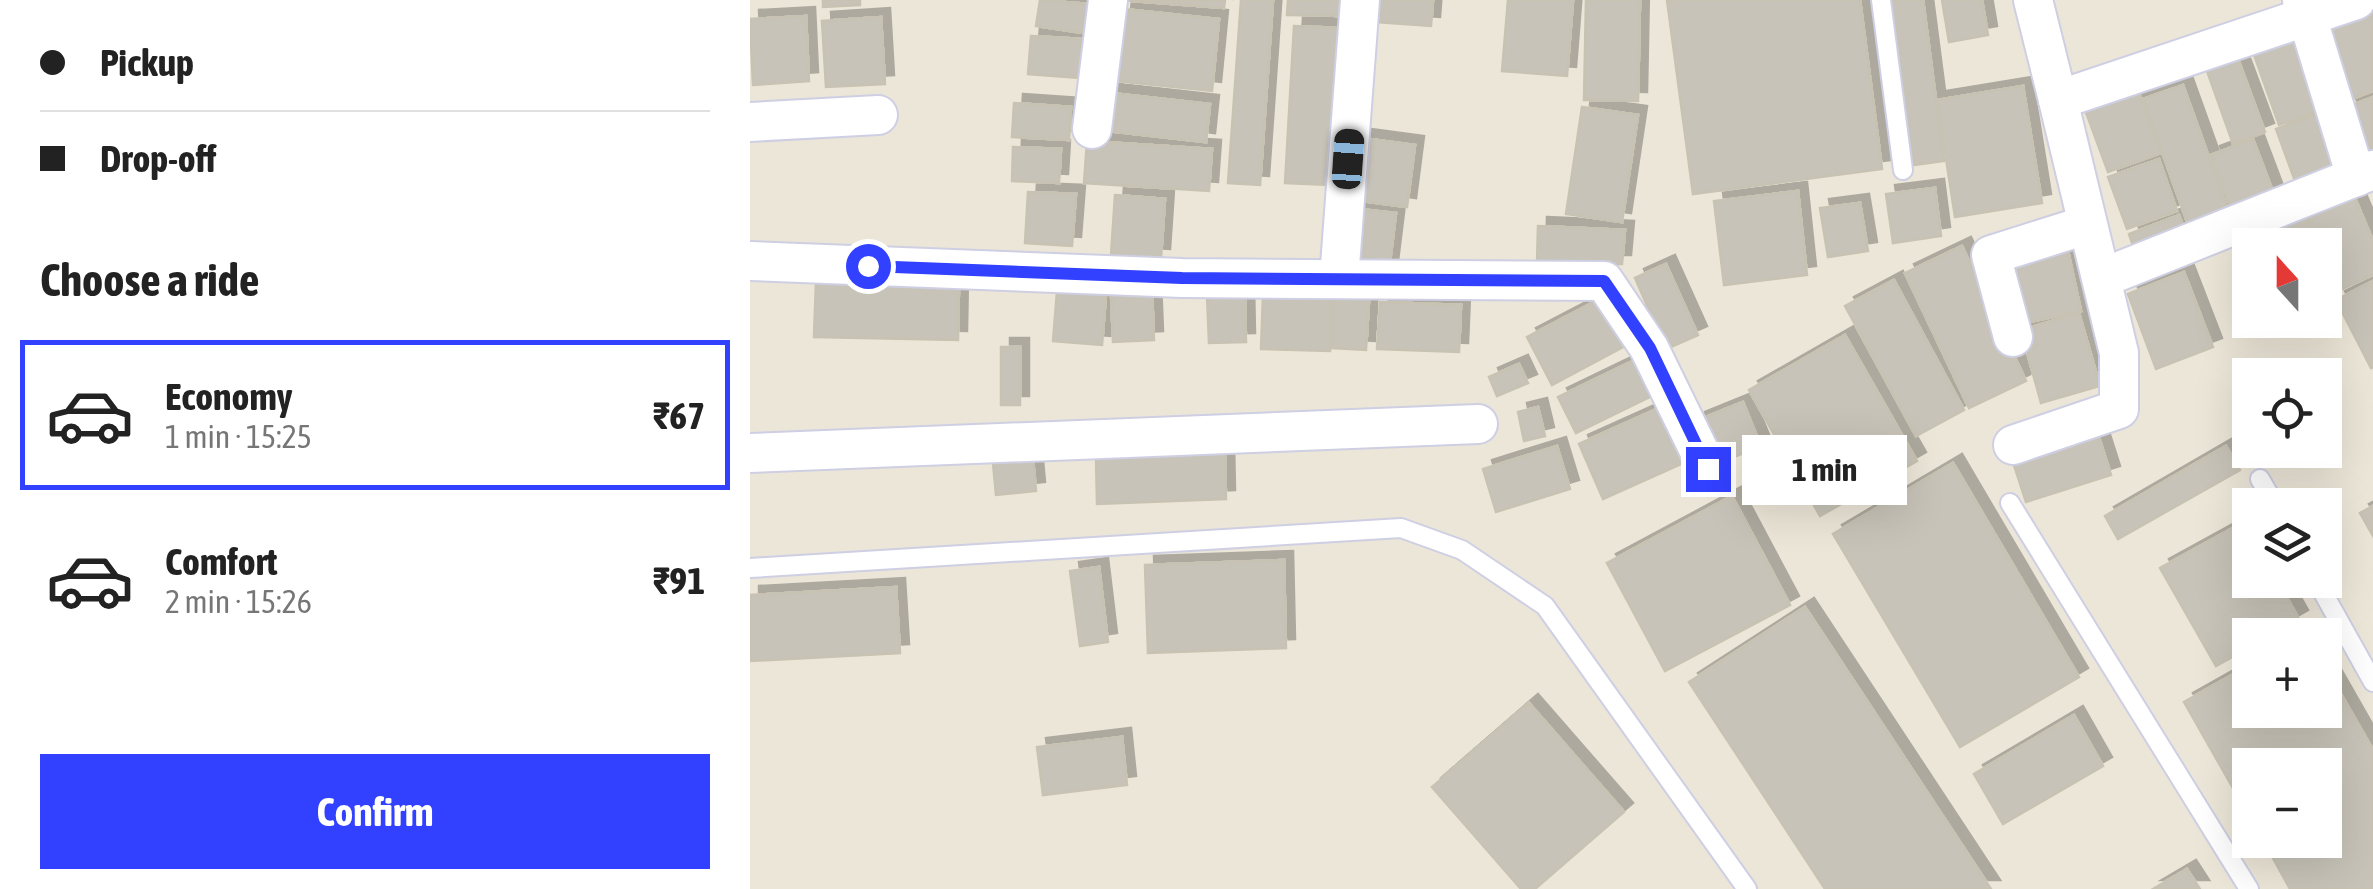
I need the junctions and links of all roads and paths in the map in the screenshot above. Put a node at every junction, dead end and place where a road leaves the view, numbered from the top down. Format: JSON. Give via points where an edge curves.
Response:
{"nodes":[{"id":1,"x":1108,"y":0,"type":"edge"},
{"id":2,"x":1360,"y":0,"type":"edge"},
{"id":3,"x":1882,"y":0,"type":"edge"},
{"id":4,"x":2035,"y":0,"type":"edge"},
{"id":5,"x":2356,"y":0,"type":"edge"},
{"id":6,"x":2305,"y":9,"type":"edge"},
{"id":7,"x":2058,"y":100,"type":"junction"},
{"id":8,"x":878,"y":115,"type":"dead end"},
{"id":9,"x":750,"y":122,"type":"edge"},
{"id":10,"x":1092,"y":129,"type":"dead end"},
{"id":11,"x":1903,"y":170,"type":"dead end"},
{"id":12,"x":2365,"y":174,"type":"edge"},
{"id":13,"x":2086,"y":225,"type":"junction"},
{"id":14,"x":750,"y":261,"type":"edge"},
{"id":15,"x":1340,"y":278,"type":"junction"},
{"id":16,"x":2102,"y":278,"type":"junction"},
{"id":17,"x":2014,"y":336,"type":"dead end"},
{"id":18,"x":1478,"y":424,"type":"dead end"},
{"id":19,"x":2012,"y":445,"type":"dead end"},
{"id":20,"x":750,"y":453,"type":"edge"},
{"id":21,"x":1708,"y":469,"type":"dead end"},
{"id":22,"x":2260,"y":478,"type":"dead end"},
{"id":23,"x":2265,"y":488,"type":"edge"},
{"id":24,"x":2010,"y":503,"type":"dead end"},
{"id":25,"x":750,"y":568,"type":"edge"},
{"id":26,"x":2326,"y":598,"type":"edge"},
{"id":27,"x":2373,"y":682,"type":"edge"},
{"id":28,"x":1748,"y":889,"type":"edge"},
{"id":29,"x":2249,"y":889,"type":"edge"}],
"edges":[{"from":1,"to":10,"type":"street"},
{"from":2,"to":15,"type":"street"},
{"from":3,"to":11,"type":"lane"},
{"from":4,"to":7,"type":"street"},
{"from":5,"to":6,"type":"street"},
{"from":6,"to":7,"type":"street"},
{"from":6,"to":12,"type":"street"},
{"from":7,"to":13,"type":"street"},
{"from":8,"to":9,"type":"street"},
{"from":12,"to":16,"type":"street"},
{"from":13,"to":16,"type":"street"},
{"from":13,"to":17,"type":"street","via":[[1991,255]]},
{"from":14,"to":15,"type":"street"},
{"from":15,"to":21,"type":"street","via":[[1604,281],[1650,348]]},
{"from":16,"to":19,"type":"street","via":[[2119,354],[2119,408]]},
{"from":18,"to":20,"type":"street"},
{"from":22,"to":23,"type":"lane"},
{"from":24,"to":29,"type":"lane"},
{"from":25,"to":28,"type":"lane","via":[[1401,528],[1462,550],[1546,606]]},
{"from":26,"to":27,"type":"lane"}]}
